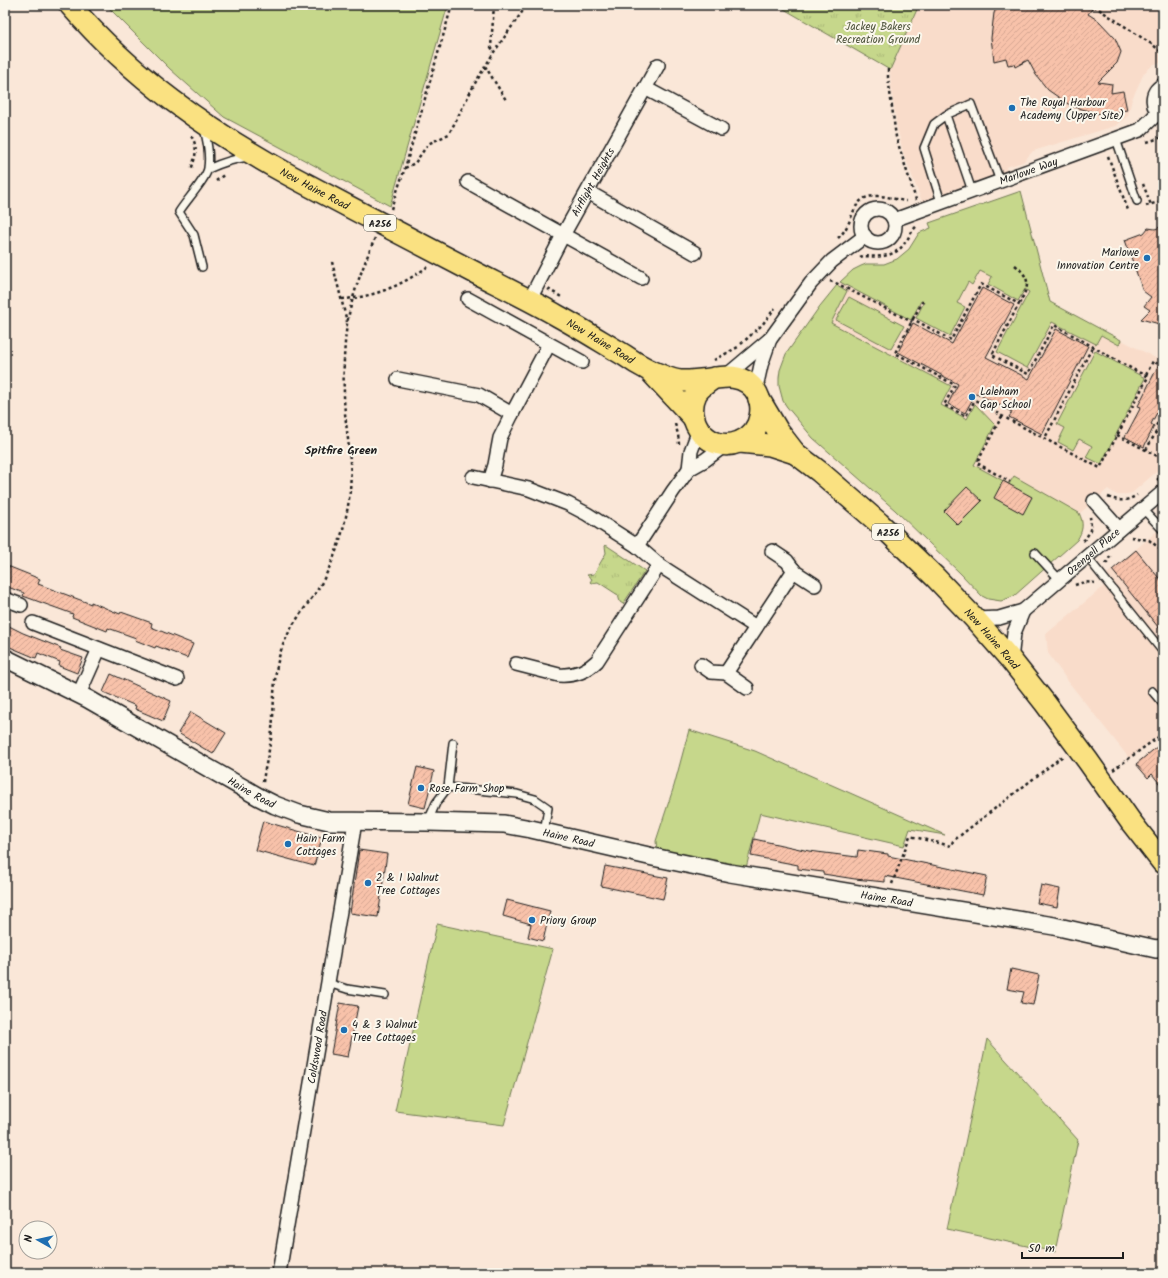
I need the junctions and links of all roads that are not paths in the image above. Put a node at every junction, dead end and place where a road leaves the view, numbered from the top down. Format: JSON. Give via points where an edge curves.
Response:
{"nodes":[{"id":1,"x":70,"y":5,"type":"edge"},
{"id":2,"x":658,"y":65,"type":"dead end"},
{"id":3,"x":1163,"y":85,"type":"edge"},
{"id":4,"x":645,"y":88,"type":"junction"},
{"id":5,"x":946,"y":115,"type":"junction"},
{"id":6,"x":1160,"y":115,"type":"edge"},
{"id":7,"x":203,"y":124,"type":"junction"},
{"id":8,"x":721,"y":129,"type":"dead end"},
{"id":9,"x":1116,"y":139,"type":"junction"},
{"id":10,"x":254,"y":156,"type":"junction"},
{"id":11,"x":208,"y":169,"type":"junction"},
{"id":12,"x":1000,"y":181,"type":"junction"},
{"id":13,"x":468,"y":182,"type":"dead end"},
{"id":14,"x":972,"y":191,"type":"junction"},
{"id":15,"x":588,"y":192,"type":"junction"},
{"id":16,"x":1137,"y":201,"type":"dead end"},
{"id":17,"x":941,"y":202,"type":"junction"},
{"id":18,"x":894,"y":220,"type":"junction"},
{"id":19,"x":563,"y":235,"type":"junction"},
{"id":20,"x":864,"y":236,"type":"junction"},
{"id":21,"x":695,"y":253,"type":"dead end"},
{"id":22,"x":202,"y":267,"type":"dead end"},
{"id":23,"x":641,"y":278,"type":"dead end"},
{"id":24,"x":534,"y":292,"type":"junction"},
{"id":25,"x":468,"y":299,"type":"dead end"},
{"id":26,"x":771,"y":338,"type":"junction"},
{"id":27,"x":549,"y":344,"type":"junction"},
{"id":28,"x":582,"y":362,"type":"dead end"},
{"id":29,"x":648,"y":370,"type":"junction"},
{"id":30,"x":717,"y":372,"type":"junction"},
{"id":31,"x":398,"y":379,"type":"dead end"},
{"id":32,"x":757,"y":395,"type":"junction"},
{"id":33,"x":512,"y":414,"type":"junction"},
{"id":34,"x":696,"y":424,"type":"junction"},
{"id":35,"x":732,"y":444,"type":"junction"},
{"id":36,"x":795,"y":453,"type":"junction"},
{"id":37,"x":689,"y":469,"type":"junction"},
{"id":38,"x":473,"y":477,"type":"dead end"},
{"id":39,"x":490,"y":481,"type":"junction"},
{"id":40,"x":1163,"y":492,"type":"edge"},
{"id":41,"x":1096,"y":496,"type":"road end"},
{"id":42,"x":1143,"y":509,"type":"junction"},
{"id":43,"x":1163,"y":530,"type":"edge"},
{"id":44,"x":1122,"y":534,"type":"junction"},
{"id":45,"x":637,"y":546,"type":"junction"},
{"id":46,"x":772,"y":551,"type":"dead end"},
{"id":47,"x":1035,"y":553,"type":"dead end"},
{"id":48,"x":1087,"y":557,"type":"junction"},
{"id":49,"x":660,"y":565,"type":"junction"},
{"id":50,"x":794,"y":570,"type":"junction"},
{"id":51,"x":1060,"y":580,"type":"junction"},
{"id":52,"x":815,"y":585,"type":"dead end"},
{"id":53,"x":5,"y":599,"type":"edge"},
{"id":54,"x":21,"y":605,"type":"dead end"},
{"id":55,"x":1023,"y":611,"type":"junction"},
{"id":56,"x":975,"y":619,"type":"junction"},
{"id":57,"x":34,"y":623,"type":"dead end"},
{"id":58,"x":756,"y":628,"type":"junction"},
{"id":59,"x":99,"y":649,"type":"junction"},
{"id":60,"x":1163,"y":652,"type":"edge"},
{"id":61,"x":5,"y":658,"type":"edge"},
{"id":62,"x":1011,"y":660,"type":"junction"},
{"id":63,"x":516,"y":664,"type":"dead end"},
{"id":64,"x":701,"y":665,"type":"dead end"},
{"id":65,"x":726,"y":673,"type":"junction"},
{"id":66,"x":177,"y":679,"type":"dead end"},
{"id":67,"x":747,"y":688,"type":"dead end"},
{"id":68,"x":1152,"y":691,"type":"dead end"},
{"id":69,"x":79,"y":694,"type":"junction"},
{"id":70,"x":1163,"y":704,"type":"edge"},
{"id":71,"x":453,"y":743,"type":"dead end"},
{"id":72,"x":448,"y":787,"type":"junction"},
{"id":73,"x":355,"y":822,"type":"junction"},
{"id":74,"x":427,"y":822,"type":"junction"},
{"id":75,"x":544,"y":832,"type":"junction"},
{"id":76,"x":1161,"y":858,"type":"edge"},
{"id":77,"x":1163,"y":948,"type":"edge"},
{"id":78,"x":328,"y":983,"type":"junction"},
{"id":79,"x":385,"y":995,"type":"dead end"},
{"id":80,"x":279,"y":1273,"type":"edge"}],
"edges":[{"from":1,"to":7,"type":"main road","name":"New Haine Road","number":"A256","via":[[90,28],[150,84]]},
{"from":2,"to":4,"type":"street","name":"Airflight Heights"},
{"from":3,"to":6,"type":"street","name":"Marlowe Way","via":[[1153,96],[1154,108]]},
{"from":4,"to":8,"type":"street"},
{"from":4,"to":15,"type":"street","name":"Airflight Heights"},
{"from":5,"to":12,"type":"lane","via":[[971,104]]},
{"from":5,"to":14,"type":"lane"},
{"from":5,"to":17,"type":"lane","via":[[934,124],[924,148]]},
{"from":6,"to":9,"type":"street","name":"Marlowe Way","via":[[1140,130]]},
{"from":7,"to":10,"type":"main road","name":"New Haine Road","number":"A256"},
{"from":7,"to":11,"type":"lane","via":[[208,145]]},
{"from":9,"to":12,"type":"street","name":"Marlowe Way"},
{"from":9,"to":16,"type":"lane"},
{"from":10,"to":11,"type":"lane","via":[[225,161]]},
{"from":10,"to":24,"type":"main road","name":"New Haine Road","number":"A256"},
{"from":11,"to":22,"type":"lane","via":[[179,212],[194,235]]},
{"from":12,"to":14,"type":"street","name":"Marlowe Way"},
{"from":13,"to":19,"type":"street"},
{"from":14,"to":17,"type":"street","name":"Marlowe Way"},
{"from":15,"to":19,"type":"street","name":"Airflight Heights"},
{"from":15,"to":21,"type":"street"},
{"from":17,"to":18,"type":"street","name":"Marlowe Way","via":[[918,205]]},
{"from":18,"to":20,"type":"street","via":[[895,230],[884,242],[873,242]]},
{"from":18,"to":20,"type":"street","via":[[891,215],[881,210],[870,212],[863,220]]},
{"from":19,"to":23,"type":"street"},
{"from":19,"to":24,"type":"street","name":"Airflight Heights"},
{"from":20,"to":26,"type":"street","via":[[832,260],[810,283]]},
{"from":24,"to":29,"type":"main road","name":"New Haine Road","number":"A256","via":[[558,316]]},
{"from":25,"to":27,"type":"street"},
{"from":26,"to":30,"type":"street"},
{"from":26,"to":32,"type":"street","via":[[761,365]]},
{"from":27,"to":28,"type":"street"},
{"from":27,"to":33,"type":"street"},
{"from":29,"to":30,"type":"main road","name":"New Haine Road","number":"A256","via":[[678,381]]},
{"from":29,"to":34,"type":"main road","name":"New Haine Road","number":"A256"},
{"from":30,"to":32,"type":"main road","name":"New Haine Road","via":[[748,383]]},
{"from":30,"to":34,"type":"main road","via":[[697,394],[693,405]]},
{"from":31,"to":33,"type":"street","via":[[479,395]]},
{"from":32,"to":35,"type":"main road","via":[[761,409],[756,429],[749,437]]},
{"from":32,"to":36,"type":"main road","name":"New Haine Road","number":"A256"},
{"from":33,"to":39,"type":"street","via":[[500,438]]},
{"from":34,"to":35,"type":"main road","name":"New Haine Road","via":[[706,438],[714,443]]},
{"from":34,"to":37,"type":"street"},
{"from":35,"to":36,"type":"main road","name":"New Haine Road","number":"A256","via":[[770,445]]},
{"from":35,"to":37,"type":"street"},
{"from":36,"to":56,"type":"main road","name":"New Haine Road","number":"A256","via":[[878,523]]},
{"from":37,"to":45,"type":"street"},
{"from":38,"to":39,"type":"street"},
{"from":39,"to":45,"type":"street","via":[[528,489],[568,504]]},
{"from":40,"to":42,"type":"street","name":"Ozengell Place"},
{"from":41,"to":44,"type":"street"},
{"from":42,"to":43,"type":"lane"},
{"from":42,"to":44,"type":"street","name":"Ozengell Place"},
{"from":44,"to":48,"type":"street","name":"Ozengell Place"},
{"from":45,"to":49,"type":"street"},
{"from":46,"to":50,"type":"street","via":[[787,561]]},
{"from":47,"to":51,"type":"lane"},
{"from":48,"to":51,"type":"street","name":"Ozengell Place"},
{"from":48,"to":60,"type":"lane"},
{"from":49,"to":58,"type":"street"},
{"from":49,"to":63,"type":"street","via":[[597,661],[587,670],[566,676]]},
{"from":50,"to":52,"type":"street"},
{"from":50,"to":58,"type":"street"},
{"from":51,"to":55,"type":"street","name":"Ozengell Place"},
{"from":53,"to":54,"type":"street"},
{"from":55,"to":56,"type":"street","name":"Ozengell Place","via":[[999,618]]},
{"from":55,"to":62,"type":"street","name":"Ozengell Place","via":[[1014,633]]},
{"from":56,"to":62,"type":"main road","name":"New Haine Road","number":"A256"},
{"from":57,"to":59,"type":"street"},
{"from":58,"to":65,"type":"street"},
{"from":59,"to":66,"type":"street"},
{"from":59,"to":69,"type":"street"},
{"from":61,"to":69,"type":"street","name":"Haine Road"},
{"from":62,"to":76,"type":"main road","name":"New Haine Road","number":"A256","via":[[1088,760],[1148,846]]},
{"from":64,"to":65,"type":"street","via":[[711,672]]},
{"from":65,"to":67,"type":"street"},
{"from":68,"to":70,"type":"lane"},
{"from":69,"to":73,"type":"street","name":"Haine Road","via":[[275,805],[329,821]]},
{"from":71,"to":72,"type":"lane"},
{"from":72,"to":74,"type":"lane","via":[[436,803]]},
{"from":72,"to":75,"type":"lane","via":[[517,794],[535,800],[548,808]]},
{"from":73,"to":74,"type":"street","name":"Haine Road"},
{"from":73,"to":78,"type":"street","name":"Coldswood Road"},
{"from":74,"to":75,"type":"street","name":"Haine Road","via":[[504,824]]},
{"from":75,"to":77,"type":"street","name":"Haine Road","via":[[730,873],[1054,926],[1156,949]]},
{"from":78,"to":79,"type":"lane"},
{"from":78,"to":80,"type":"street","name":"Coldswood Road"}]}
